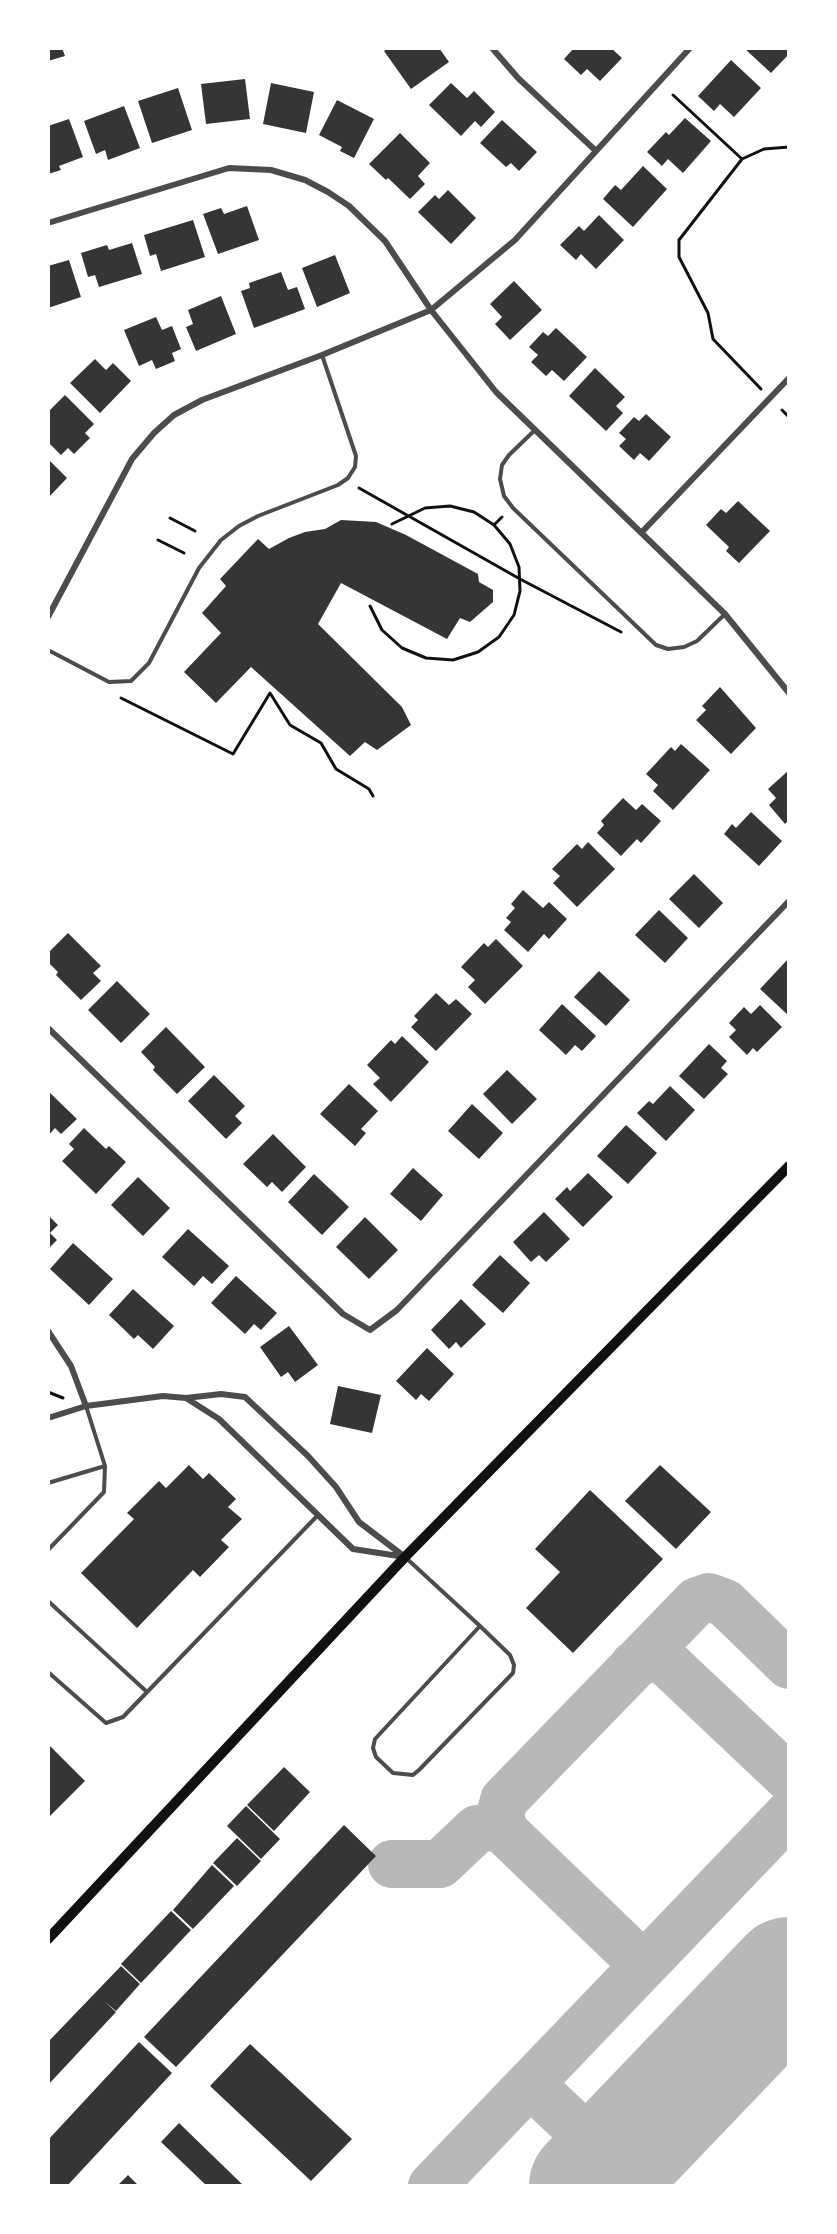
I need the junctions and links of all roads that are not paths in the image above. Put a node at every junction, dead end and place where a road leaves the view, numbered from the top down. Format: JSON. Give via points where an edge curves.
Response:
{"nodes":[{"id":1,"x":492,"y":48,"type":"edge"},
{"id":2,"x":690,"y":48,"type":"edge"},
{"id":3,"x":596,"y":151,"type":"junction"},
{"id":4,"x":48,"y":223,"type":"edge"},
{"id":5,"x":431,"y":310,"type":"junction"},
{"id":6,"x":322,"y":355,"type":"junction"},
{"id":7,"x":789,"y":378,"type":"edge"},
{"id":8,"x":536,"y":430,"type":"junction"},
{"id":9,"x":642,"y":532,"type":"junction"},
{"id":10,"x":725,"y":614,"type":"junction"},
{"id":11,"x":48,"y":617,"type":"edge"},
{"id":12,"x":48,"y":650,"type":"edge"},
{"id":13,"x":789,"y":693,"type":"edge"},
{"id":14,"x":789,"y":901,"type":"edge"},
{"id":15,"x":48,"y":1028,"type":"edge"},
{"id":16,"x":789,"y":1166,"type":"edge"},
{"id":17,"x":48,"y":1331,"type":"edge"},
{"id":18,"x":186,"y":1398,"type":"junction"},
{"id":19,"x":86,"y":1406,"type":"junction"},
{"id":20,"x":48,"y":1418,"type":"edge"},
{"id":21,"x":105,"y":1466,"type":"junction"},
{"id":22,"x":48,"y":1484,"type":"edge"},
{"id":23,"x":318,"y":1515,"type":"junction"},
{"id":24,"x":48,"y":1550,"type":"edge"},
{"id":25,"x":405,"y":1557,"type":"junction"},
{"id":26,"x":48,"y":1601,"type":"edge"},
{"id":27,"x":480,"y":1626,"type":"junction"},
{"id":28,"x":48,"y":1672,"type":"edge"},
{"id":29,"x":147,"y":1692,"type":"junction"},
{"id":30,"x":48,"y":1939,"type":"edge"}],
"edges":[{"from":1,"to":3,"type":"street","via":[[518,78]]},
{"from":2,"to":3,"type":"street"},
{"from":3,"to":5,"type":"street","via":[[515,240]]},
{"from":4,"to":5,"type":"street","via":[[210,172],[229,168],[271,170],[305,180],[349,206],[385,241]]},
{"from":5,"to":6,"type":"street"},
{"from":5,"to":8,"type":"street","via":[[496,392]]},
{"from":6,"to":11,"type":"street","via":[[202,400],[174,415],[154,433],[116,486]]},
{"from":6,"to":12,"type":"lane","via":[[356,456],[348,478],[258,516],[221,540],[200,568],[149,663],[131,681],[109,682]]},
{"from":7,"to":9,"type":"street"},
{"from":8,"to":9,"type":"street"},
{"from":8,"to":10,"type":"lane","via":[[502,465],[504,496],[513,508],[656,645],[669,649],[691,644]]},
{"from":9,"to":10,"type":"street"},
{"from":10,"to":13,"type":"street"},
{"from":14,"to":15,"type":"street","via":[[397,1310],[370,1330],[343,1314]]},
{"from":16,"to":25,"type":"main road"},
{"from":17,"to":19,"type":"street","via":[[71,1366]]},
{"from":18,"to":19,"type":"street","via":[[163,1396]]},
{"from":18,"to":23,"type":"street","via":[[219,1419]]},
{"from":18,"to":25,"type":"street","via":[[221,1394],[245,1397],[308,1456],[336,1487],[359,1522]]},
{"from":19,"to":20,"type":"street"},
{"from":19,"to":21,"type":"lane"},
{"from":21,"to":22,"type":"lane"},
{"from":21,"to":24,"type":"lane","via":[[104,1492]]},
{"from":23,"to":25,"type":"street","via":[[353,1549]]},
{"from":23,"to":29,"type":"lane"},
{"from":25,"to":27,"type":"lane"},
{"from":25,"to":30,"type":"main road"},
{"from":26,"to":29,"type":"lane"},
{"from":27,"to":27,"type":"lane","via":[[375,1739],[376,1757],[393,1773],[412,1775],[420,1769],[513,1673],[510,1655]]},
{"from":28,"to":29,"type":"lane","via":[[106,1723],[123,1717]]}]}
